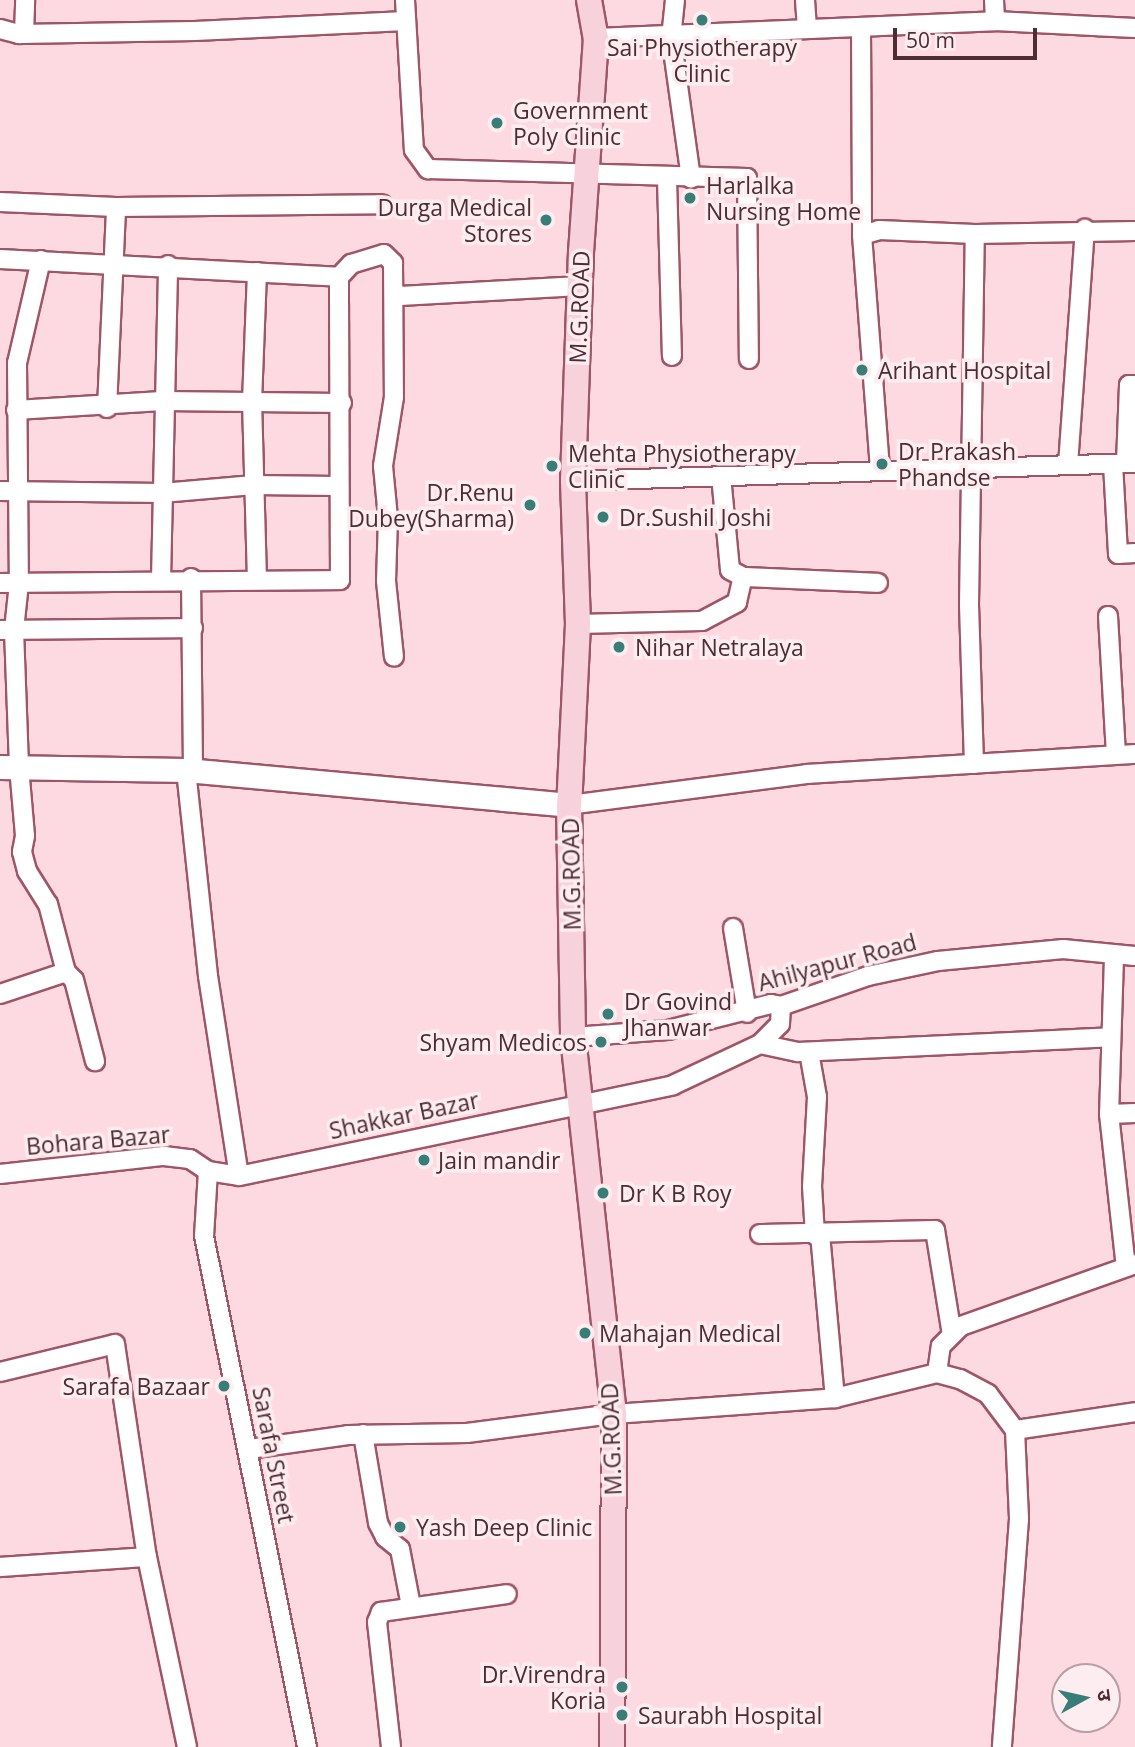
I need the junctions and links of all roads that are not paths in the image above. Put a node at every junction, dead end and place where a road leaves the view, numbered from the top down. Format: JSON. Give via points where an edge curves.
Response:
{"nodes":[{"id":1,"x":25,"y":0,"type":"edge"},
{"id":2,"x":405,"y":0,"type":"edge"},
{"id":3,"x":589,"y":0,"type":"edge"},
{"id":4,"x":675,"y":0,"type":"edge"},
{"id":5,"x":805,"y":0,"type":"edge"},
{"id":6,"x":994,"y":0,"type":"edge"},
{"id":7,"x":406,"y":21,"type":"junction"},
{"id":8,"x":995,"y":21,"type":"junction"},
{"id":9,"x":807,"y":26,"type":"junction"},
{"id":10,"x":1135,"y":28,"type":"edge"},
{"id":11,"x":0,"y":29,"type":"edge"},
{"id":12,"x":861,"y":29,"type":"junction"},
{"id":13,"x":24,"y":34,"type":"junction"},
{"id":14,"x":671,"y":36,"type":"junction"},
{"id":15,"x":596,"y":37,"type":"junction"},
{"id":16,"x":589,"y":172,"type":"junction"},
{"id":17,"x":667,"y":179,"type":"junction"},
{"id":18,"x":691,"y":179,"type":"junction"},
{"id":19,"x":0,"y":202,"type":"edge"},
{"id":20,"x":382,"y":204,"type":"dead end"},
{"id":21,"x":116,"y":207,"type":"junction"},
{"id":22,"x":1085,"y":229,"type":"junction"},
{"id":23,"x":1135,"y":231,"type":"edge"},
{"id":24,"x":975,"y":234,"type":"junction"},
{"id":25,"x":862,"y":235,"type":"junction"},
{"id":26,"x":0,"y":258,"type":"edge"},
{"id":27,"x":41,"y":260,"type":"junction"},
{"id":28,"x":168,"y":265,"type":"junction"},
{"id":29,"x":113,"y":267,"type":"junction"},
{"id":30,"x":257,"y":272,"type":"junction"},
{"id":31,"x":339,"y":276,"type":"junction"},
{"id":32,"x":580,"y":286,"type":"junction"},
{"id":33,"x":395,"y":292,"type":"junction"},
{"id":34,"x":672,"y":356,"type":"dead end"},
{"id":35,"x":749,"y":359,"type":"dead end"},
{"id":36,"x":9,"y":363,"type":"edge"},
{"id":37,"x":1135,"y":385,"type":"edge"},
{"id":38,"x":162,"y":401,"type":"junction"},
{"id":39,"x":251,"y":401,"type":"junction"},
{"id":40,"x":342,"y":403,"type":"junction"},
{"id":41,"x":107,"y":408,"type":"junction"},
{"id":42,"x":16,"y":410,"type":"junction"},
{"id":43,"x":1125,"y":463,"type":"edge"},
{"id":44,"x":971,"y":465,"type":"junction"},
{"id":45,"x":1068,"y":465,"type":"junction"},
{"id":46,"x":880,"y":468,"type":"junction"},
{"id":47,"x":721,"y":476,"type":"junction"},
{"id":48,"x":573,"y":481,"type":"junction"},
{"id":49,"x":254,"y":485,"type":"junction"},
{"id":50,"x":337,"y":486,"type":"junction"},
{"id":51,"x":9,"y":491,"type":"edge"},
{"id":52,"x":162,"y":493,"type":"junction"},
{"id":53,"x":1135,"y":554,"type":"edge"},
{"id":54,"x":743,"y":577,"type":"junction"},
{"id":55,"x":191,"y":578,"type":"junction"},
{"id":56,"x":257,"y":578,"type":"junction"},
{"id":57,"x":161,"y":579,"type":"junction"},
{"id":58,"x":0,"y":583,"type":"edge"},
{"id":59,"x":19,"y":583,"type":"junction"},
{"id":60,"x":878,"y":583,"type":"dead end"},
{"id":61,"x":1108,"y":616,"type":"dead end"},
{"id":62,"x":579,"y":624,"type":"junction"},
{"id":63,"x":193,"y":628,"type":"junction"},
{"id":64,"x":7,"y":630,"type":"edge"},
{"id":65,"x":394,"y":657,"type":"dead end"},
{"id":66,"x":1116,"y":754,"type":"junction"},
{"id":67,"x":1135,"y":754,"type":"edge"},
{"id":68,"x":974,"y":764,"type":"junction"},
{"id":69,"x":9,"y":767,"type":"edge"},
{"id":70,"x":189,"y":770,"type":"junction"},
{"id":71,"x":569,"y":805,"type":"junction"},
{"id":72,"x":733,"y":928,"type":"dead end"},
{"id":73,"x":1135,"y":956,"type":"edge"},
{"id":74,"x":1114,"y":957,"type":"junction"},
{"id":75,"x":66,"y":972,"type":"junction"},
{"id":76,"x":0,"y":994,"type":"edge"},
{"id":77,"x":781,"y":1006,"type":"junction"},
{"id":78,"x":747,"y":1013,"type":"junction"},
{"id":79,"x":573,"y":1037,"type":"junction"},
{"id":80,"x":1111,"y":1037,"type":"junction"},
{"id":81,"x":760,"y":1044,"type":"junction"},
{"id":82,"x":809,"y":1052,"type":"junction"},
{"id":83,"x":95,"y":1060,"type":"dead end"},
{"id":84,"x":580,"y":1102,"type":"junction"},
{"id":85,"x":1135,"y":1113,"type":"edge"},
{"id":86,"x":1109,"y":1114,"type":"junction"},
{"id":87,"x":208,"y":1171,"type":"junction"},
{"id":88,"x":0,"y":1174,"type":"edge"},
{"id":89,"x":239,"y":1176,"type":"junction"},
{"id":90,"x":760,"y":1234,"type":"dead end"},
{"id":91,"x":817,"y":1234,"type":"junction"},
{"id":92,"x":1130,"y":1265,"type":"edge"},
{"id":93,"x":952,"y":1335,"type":"junction"},
{"id":94,"x":0,"y":1372,"type":"edge"},
{"id":95,"x":937,"y":1373,"type":"junction"},
{"id":96,"x":835,"y":1398,"type":"junction"},
{"id":97,"x":1135,"y":1412,"type":"edge"},
{"id":98,"x":614,"y":1414,"type":"junction"},
{"id":99,"x":1015,"y":1430,"type":"junction"},
{"id":100,"x":363,"y":1434,"type":"junction"},
{"id":101,"x":249,"y":1449,"type":"junction"},
{"id":102,"x":147,"y":1557,"type":"junction"},
{"id":103,"x":0,"y":1567,"type":"edge"},
{"id":104,"x":508,"y":1594,"type":"dead end"},
{"id":105,"x":411,"y":1606,"type":"junction"},
{"id":106,"x":187,"y":1747,"type":"edge"},
{"id":107,"x":307,"y":1747,"type":"edge"},
{"id":108,"x":391,"y":1747,"type":"edge"},
{"id":109,"x":612,"y":1747,"type":"edge"},
{"id":110,"x":1002,"y":1747,"type":"edge"}],
"edges":[{"from":1,"to":13,"type":"street"},
{"from":2,"to":7,"type":"street"},
{"from":3,"to":15,"type":"main road","name":"M.G.ROAD"},
{"from":4,"to":14,"type":"street"},
{"from":5,"to":9,"type":"street"},
{"from":6,"to":8,"type":"street"},
{"from":7,"to":13,"type":"street"},
{"from":7,"to":16,"type":"street","via":[[414,150],[428,169]]},
{"from":8,"to":10,"type":"street"},
{"from":8,"to":12,"type":"street"},
{"from":9,"to":12,"type":"street"},
{"from":9,"to":14,"type":"street"},
{"from":11,"to":13,"type":"street"},
{"from":12,"to":25,"type":"street"},
{"from":14,"to":15,"type":"street"},
{"from":14,"to":18,"type":"street"},
{"from":15,"to":16,"type":"main road","name":"M.G.ROAD"},
{"from":16,"to":17,"type":"street"},
{"from":16,"to":32,"type":"main road","name":"M.G.ROAD"},
{"from":17,"to":18,"type":"street"},
{"from":17,"to":34,"type":"street"},
{"from":18,"to":35,"type":"street","via":[[747,178]]},
{"from":19,"to":21,"type":"street"},
{"from":20,"to":21,"type":"street"},
{"from":21,"to":29,"type":"street"},
{"from":22,"to":23,"type":"street"},
{"from":22,"to":24,"type":"street"},
{"from":22,"to":45,"type":"street"},
{"from":24,"to":25,"type":"street","via":[[879,230]]},
{"from":24,"to":44,"type":"street"},
{"from":25,"to":46,"type":"street"},
{"from":26,"to":27,"type":"street"},
{"from":27,"to":29,"type":"street"},
{"from":27,"to":36,"type":"street"},
{"from":28,"to":29,"type":"street"},
{"from":28,"to":30,"type":"street"},
{"from":28,"to":38,"type":"street"},
{"from":29,"to":41,"type":"street"},
{"from":30,"to":31,"type":"street"},
{"from":30,"to":39,"type":"street"},
{"from":31,"to":33,"type":"street","via":[[351,264],[384,254],[393,263]]},
{"from":31,"to":40,"type":"street"},
{"from":32,"to":33,"type":"street","via":[[400,296]]},
{"from":32,"to":48,"type":"main road","name":"M.G.ROAD"},
{"from":33,"to":65,"type":"street","via":[[394,397],[383,466],[388,519],[386,581]]},
{"from":36,"to":42,"type":"street"},
{"from":37,"to":43,"type":"street","via":[[1129,385]]},
{"from":38,"to":39,"type":"street"},
{"from":38,"to":41,"type":"street"},
{"from":38,"to":52,"type":"street"},
{"from":39,"to":40,"type":"street"},
{"from":39,"to":49,"type":"street"},
{"from":40,"to":50,"type":"street"},
{"from":41,"to":42,"type":"street"},
{"from":42,"to":51,"type":"street"},
{"from":43,"to":45,"type":"street"},
{"from":43,"to":53,"type":"street","via":[[1118,554]]},
{"from":44,"to":45,"type":"street"},
{"from":44,"to":46,"type":"street"},
{"from":44,"to":68,"type":"street"},
{"from":46,"to":47,"type":"street"},
{"from":47,"to":48,"type":"street"},
{"from":47,"to":54,"type":"street","via":[[726,565]]},
{"from":48,"to":62,"type":"main road","name":"M.G.ROAD"},
{"from":49,"to":50,"type":"street"},
{"from":49,"to":52,"type":"street"},
{"from":49,"to":56,"type":"street"},
{"from":50,"to":56,"type":"street","via":[[340,580],[293,583]]},
{"from":51,"to":52,"type":"street"},
{"from":51,"to":59,"type":"street"},
{"from":52,"to":57,"type":"street"},
{"from":54,"to":60,"type":"street"},
{"from":54,"to":62,"type":"street","via":[[737,602],[702,621]]},
{"from":55,"to":56,"type":"street"},
{"from":55,"to":57,"type":"street"},
{"from":55,"to":63,"type":"street"},
{"from":57,"to":59,"type":"street"},
{"from":58,"to":59,"type":"street"},
{"from":59,"to":64,"type":"street"},
{"from":61,"to":66,"type":"street"},
{"from":62,"to":71,"type":"main road","name":"M.G.ROAD"},
{"from":63,"to":64,"type":"street"},
{"from":63,"to":70,"type":"street"},
{"from":64,"to":69,"type":"street"},
{"from":66,"to":67,"type":"street"},
{"from":66,"to":68,"type":"street"},
{"from":68,"to":71,"type":"street","via":[[807,774]]},
{"from":69,"to":70,"type":"street"},
{"from":69,"to":75,"type":"street","via":[[27,871],[48,905]]},
{"from":70,"to":71,"type":"street"},
{"from":70,"to":89,"type":"street","via":[[208,976]]},
{"from":71,"to":79,"type":"main road","name":"M.G.ROAD"},
{"from":72,"to":78,"type":"street"},
{"from":73,"to":74,"type":"street","name":"Ahilyapur Road"},
{"from":74,"to":77,"type":"street","name":"Ahilyapur Road","via":[[1063,949],[938,961],[868,976]]},
{"from":74,"to":80,"type":"street"},
{"from":75,"to":76,"type":"street"},
{"from":75,"to":83,"type":"street","via":[[74,980]]},
{"from":77,"to":78,"type":"street","name":"Ahilyapur Road"},
{"from":77,"to":81,"type":"street","via":[[780,1024]]},
{"from":78,"to":79,"type":"street","name":"Ahilyapur Road","via":[[668,1030]]},
{"from":79,"to":84,"type":"main road","name":"M.G.ROAD"},
{"from":80,"to":82,"type":"street"},
{"from":80,"to":86,"type":"street"},
{"from":81,"to":82,"type":"street","via":[[785,1052]]},
{"from":81,"to":84,"type":"street","name":"Shakkar Bazar","via":[[673,1085]]},
{"from":82,"to":91,"type":"street","via":[[817,1097],[812,1185]]},
{"from":84,"to":89,"type":"street","name":"Shakkar Bazar"},
{"from":84,"to":98,"type":"main road","name":"M.G.ROAD"},
{"from":85,"to":86,"type":"street"},
{"from":86,"to":92,"type":"street"},
{"from":87,"to":88,"type":"street","name":"Bohara Bazar","via":[[190,1159],[164,1156]]},
{"from":87,"to":89,"type":"street","name":"Bohara Bazar"},
{"from":87,"to":101,"type":"street","name":"Sarafa Street","via":[[204,1236]]},
{"from":90,"to":91,"type":"street"},
{"from":91,"to":93,"type":"street","via":[[934,1230]]},
{"from":91,"to":96,"type":"street"},
{"from":92,"to":93,"type":"street","via":[[961,1326]]},
{"from":93,"to":95,"type":"street","via":[[941,1346]]},
{"from":94,"to":102,"type":"street","via":[[115,1344]]},
{"from":95,"to":96,"type":"street"},
{"from":95,"to":99,"type":"street","via":[[988,1394]]},
{"from":96,"to":98,"type":"street"},
{"from":97,"to":99,"type":"street"},
{"from":98,"to":100,"type":"street","via":[[467,1433]]},
{"from":98,"to":109,"type":"main road","name":"M.G.ROAD"},
{"from":99,"to":110,"type":"street","via":[[1019,1519]]},
{"from":100,"to":101,"type":"street"},
{"from":100,"to":105,"type":"street","via":[[378,1523],[385,1537],[400,1549]]},
{"from":101,"to":107,"type":"street","name":"Sarafa Street"},
{"from":102,"to":103,"type":"street"},
{"from":102,"to":106,"type":"street"},
{"from":104,"to":105,"type":"street"},
{"from":105,"to":108,"type":"street","via":[[378,1616]]}]}
